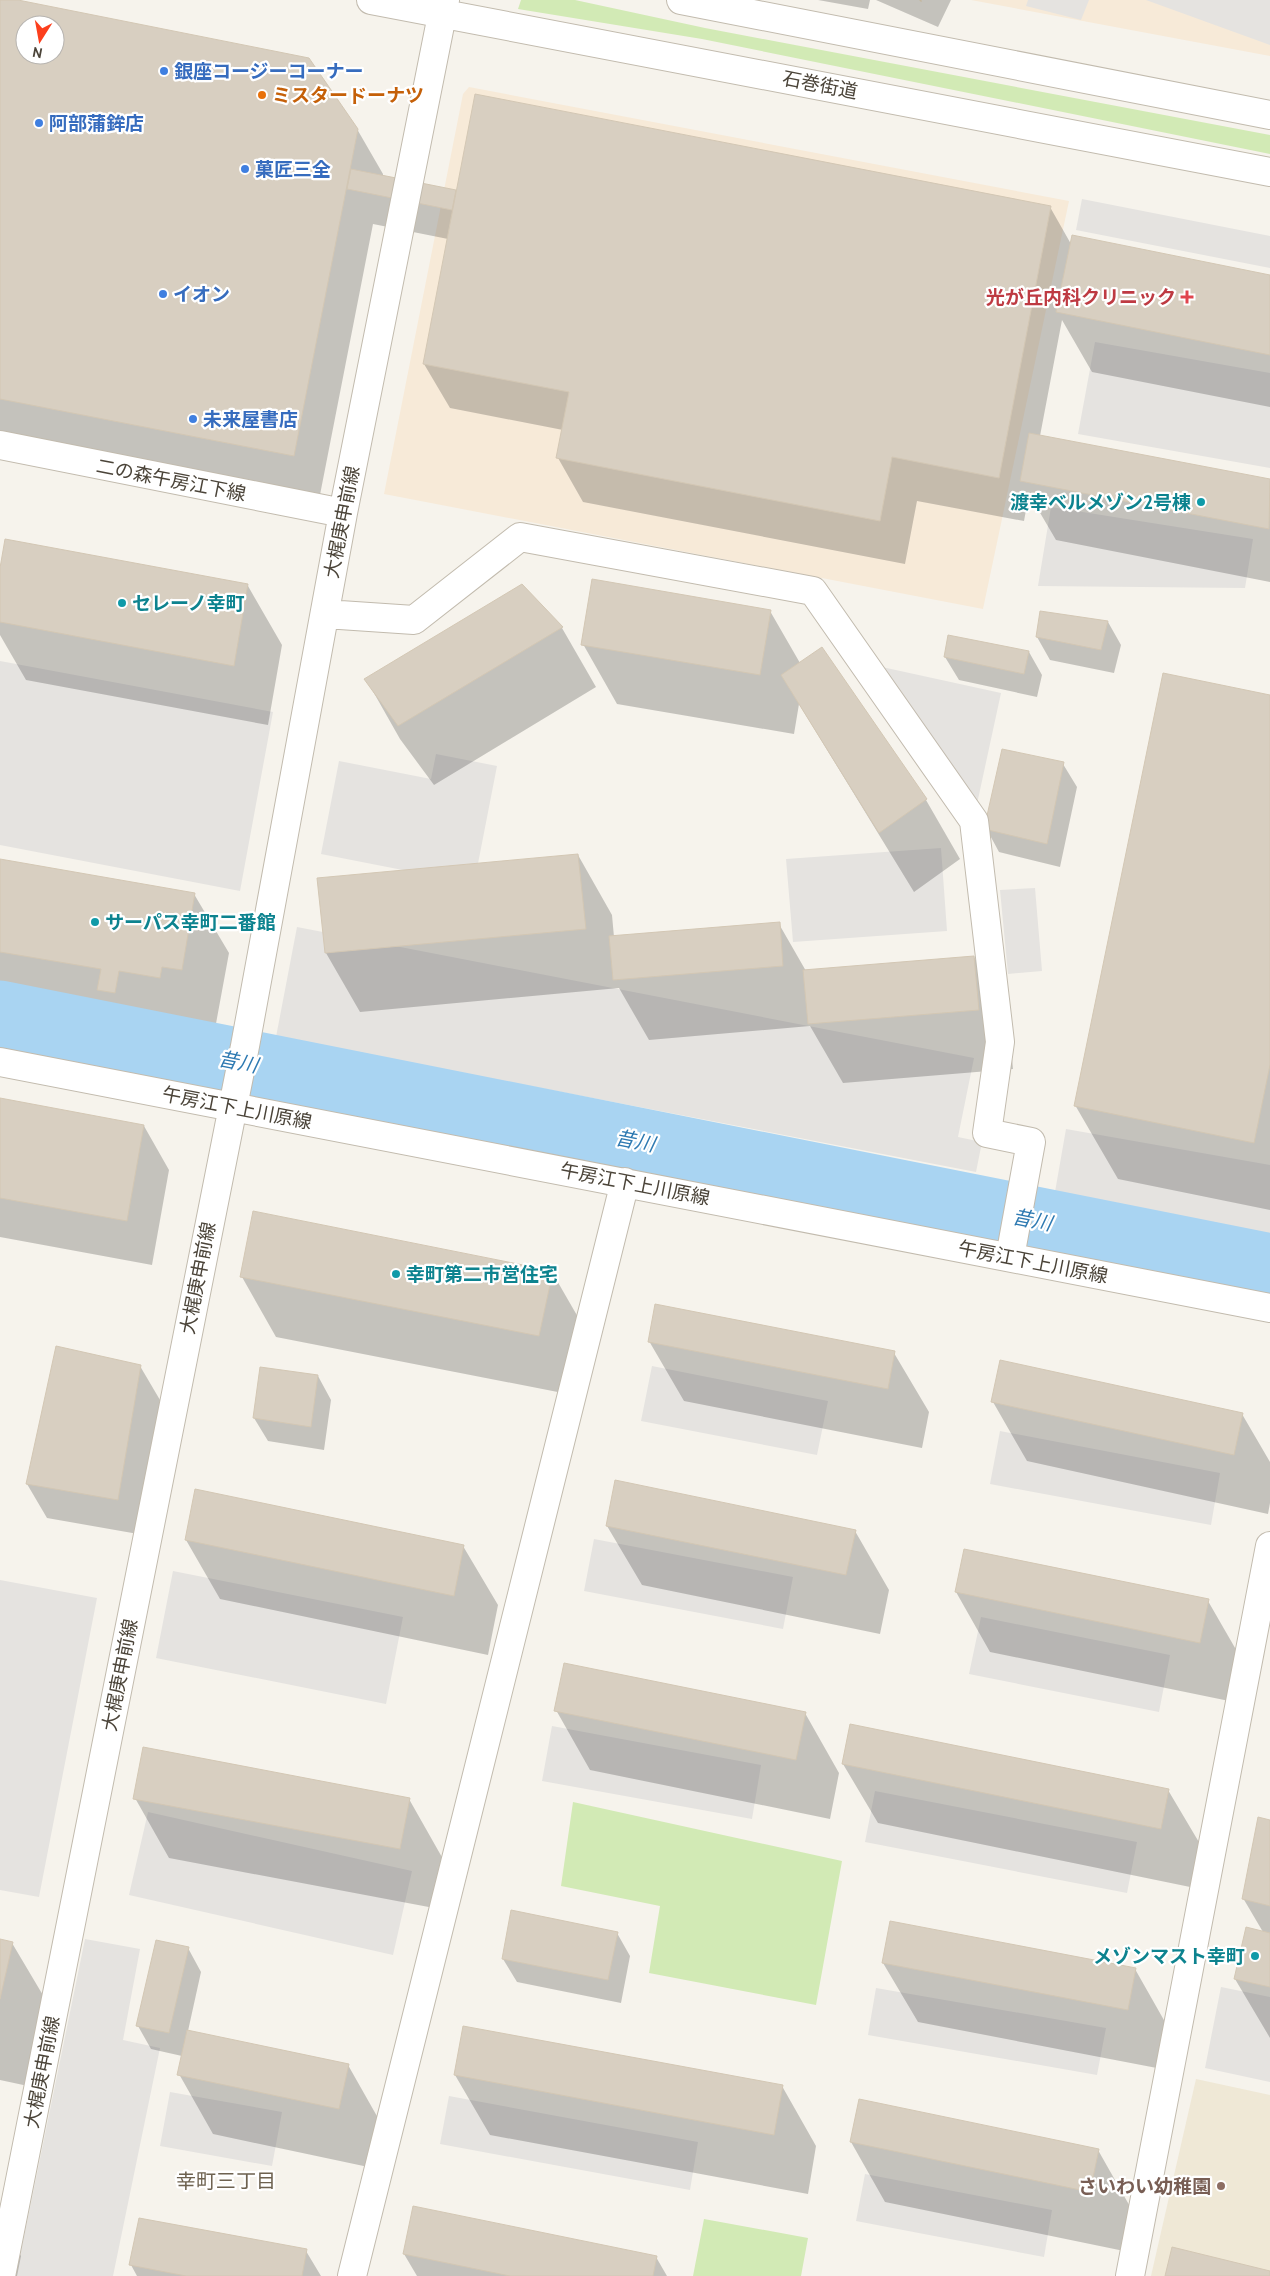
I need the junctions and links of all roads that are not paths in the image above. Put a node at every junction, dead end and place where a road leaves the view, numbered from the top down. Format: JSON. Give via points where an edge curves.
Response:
{"nodes":[{"id":1,"x":370,"y":0,"type":"edge"},
{"id":2,"x":681,"y":0,"type":"edge"},
{"id":3,"x":444,"y":7,"type":"edge"},
{"id":4,"x":1270,"y":115,"type":"edge"},
{"id":5,"x":1270,"y":172,"type":"edge"},
{"id":6,"x":0,"y":446,"type":"edge"},
{"id":7,"x":343,"y":514,"type":"junction"},
{"id":8,"x":325,"y":614,"type":"junction"},
{"id":9,"x":0,"y":1062,"type":"edge"},
{"id":10,"x":232,"y":1107,"type":"junction"},
{"id":11,"x":625,"y":1182,"type":"junction"},
{"id":12,"x":1012,"y":1245,"type":"junction"},
{"id":13,"x":1270,"y":1308,"type":"edge"},
{"id":14,"x":1270,"y":1546,"type":"edge"},
{"id":15,"x":2,"y":2276,"type":"edge"},
{"id":16,"x":352,"y":2276,"type":"edge"},
{"id":17,"x":1130,"y":2276,"type":"edge"}],
"edges":[{"from":1,"to":3,"type":"street","name":"石巻街道"},
{"from":2,"to":4,"type":"street"},
{"from":3,"to":5,"type":"street","name":"石巻街道"},
{"from":3,"to":7,"type":"street","name":"大梶庚申前線"},
{"from":6,"to":7,"type":"street","name":"二の森午房江下線"},
{"from":7,"to":8,"type":"street","name":"大梶庚申前線"},
{"from":8,"to":10,"type":"street","name":"大梶庚申前線"},
{"from":8,"to":12,"type":"street","via":[[414,620],[520,537],[813,591],[974,822],[1000,1042],[987,1133],[1031,1142]]},
{"from":9,"to":10,"type":"street","name":"午房江下上川原線"},
{"from":10,"to":11,"type":"street","name":"午房江下上川原線"},
{"from":10,"to":15,"type":"street","name":"大梶庚申前線"},
{"from":11,"to":12,"type":"street","name":"午房江下上川原線"},
{"from":11,"to":16,"type":"street"},
{"from":12,"to":13,"type":"street","name":"午房江下上川原線"},
{"from":14,"to":17,"type":"street"}]}
